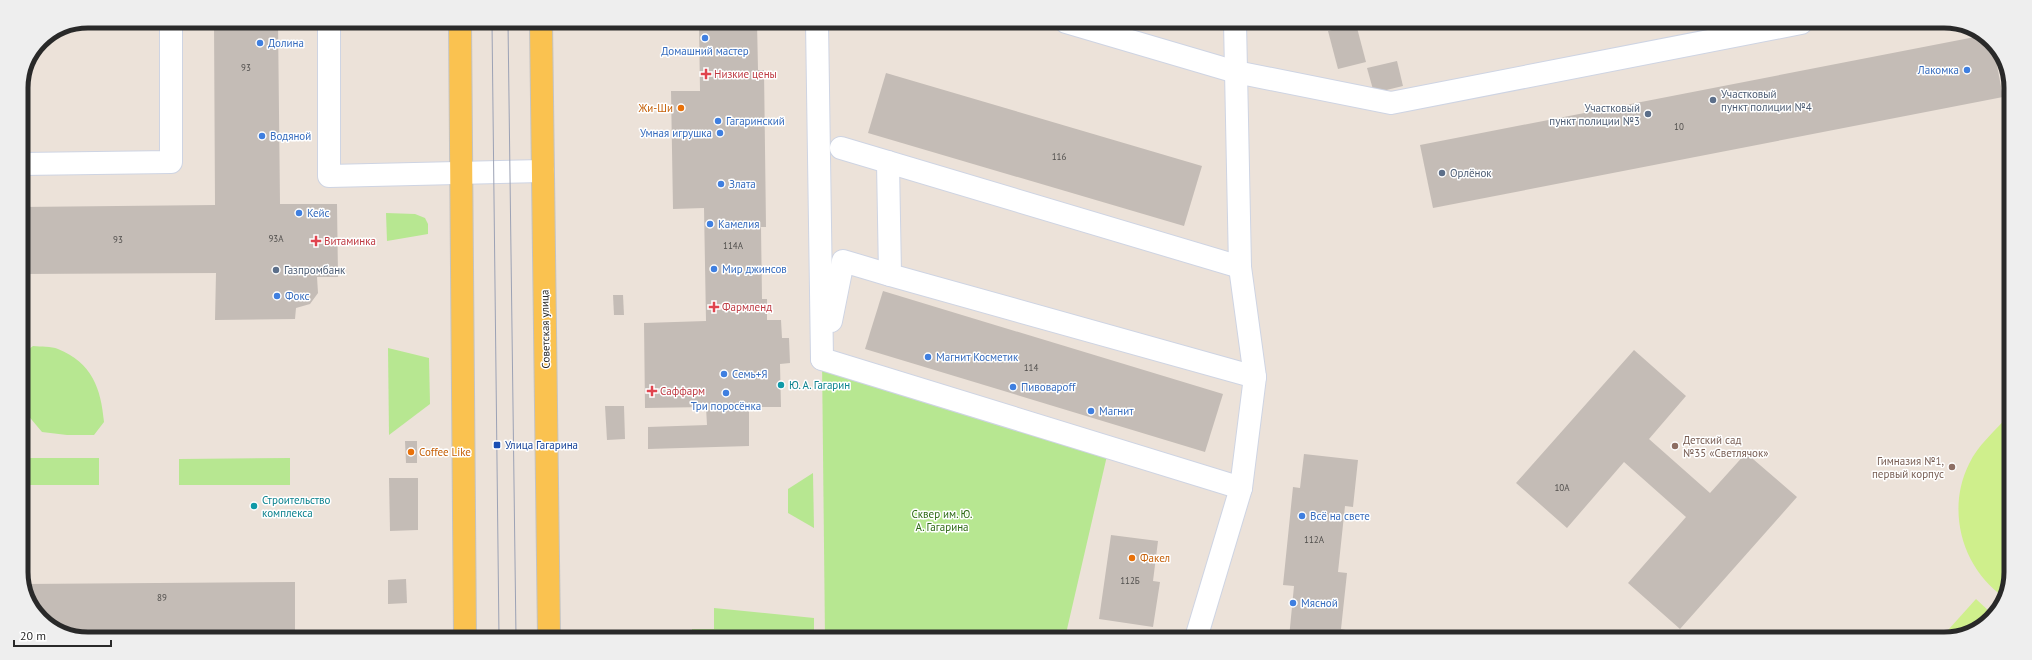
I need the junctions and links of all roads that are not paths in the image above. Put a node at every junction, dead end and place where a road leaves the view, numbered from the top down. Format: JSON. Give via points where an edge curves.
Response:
{"nodes":[{"id":1,"x":171,"y":28,"type":"edge"},
{"id":2,"x":329,"y":28,"type":"edge"},
{"id":3,"x":460,"y":28,"type":"edge"},
{"id":4,"x":541,"y":28,"type":"edge"},
{"id":5,"x":817,"y":28,"type":"edge"},
{"id":6,"x":1086,"y":28,"type":"edge"},
{"id":7,"x":1235,"y":28,"type":"edge"},
{"id":8,"x":1775,"y":28,"type":"edge"},
{"id":9,"x":1236,"y":72,"type":"junction"},
{"id":10,"x":841,"y":148,"type":"dead end"},
{"id":11,"x":888,"y":162,"type":"junction"},
{"id":12,"x":28,"y":164,"type":"edge"},
{"id":13,"x":543,"y":171,"type":"junction"},
{"id":14,"x":461,"y":173,"type":"junction"},
{"id":15,"x":1240,"y":267,"type":"junction"},
{"id":16,"x":890,"y":275,"type":"junction"},
{"id":17,"x":822,"y":360,"type":"junction"},
{"id":18,"x":1255,"y":377,"type":"junction"},
{"id":19,"x":1241,"y":488,"type":"junction"},
{"id":20,"x":465,"y":632,"type":"edge"},
{"id":21,"x":549,"y":632,"type":"edge"},
{"id":22,"x":1198,"y":632,"type":"edge"}],
"edges":[{"from":1,"to":12,"type":"lane","via":[[171,162]]},
{"from":2,"to":14,"type":"lane","via":[[329,176]]},
{"from":3,"to":14,"type":"main road"},
{"from":4,"to":13,"type":"main road","name":"Советская улица"},
{"from":5,"to":17,"type":"lane"},
{"from":6,"to":9,"type":"lane"},
{"from":7,"to":9,"type":"lane"},
{"from":8,"to":9,"type":"lane","via":[[1391,103]]},
{"from":9,"to":15,"type":"lane"},
{"from":10,"to":11,"type":"lane"},
{"from":11,"to":15,"type":"lane"},
{"from":11,"to":16,"type":"lane"},
{"from":13,"to":14,"type":"lane"},
{"from":13,"to":21,"type":"main road","name":"Советская улица"},
{"from":14,"to":20,"type":"main road"},
{"from":15,"to":18,"type":"lane"},
{"from":16,"to":17,"type":"lane","via":[[843,261]]},
{"from":16,"to":18,"type":"lane"},
{"from":17,"to":19,"type":"lane"},
{"from":18,"to":19,"type":"lane"},
{"from":19,"to":22,"type":"lane"}]}
